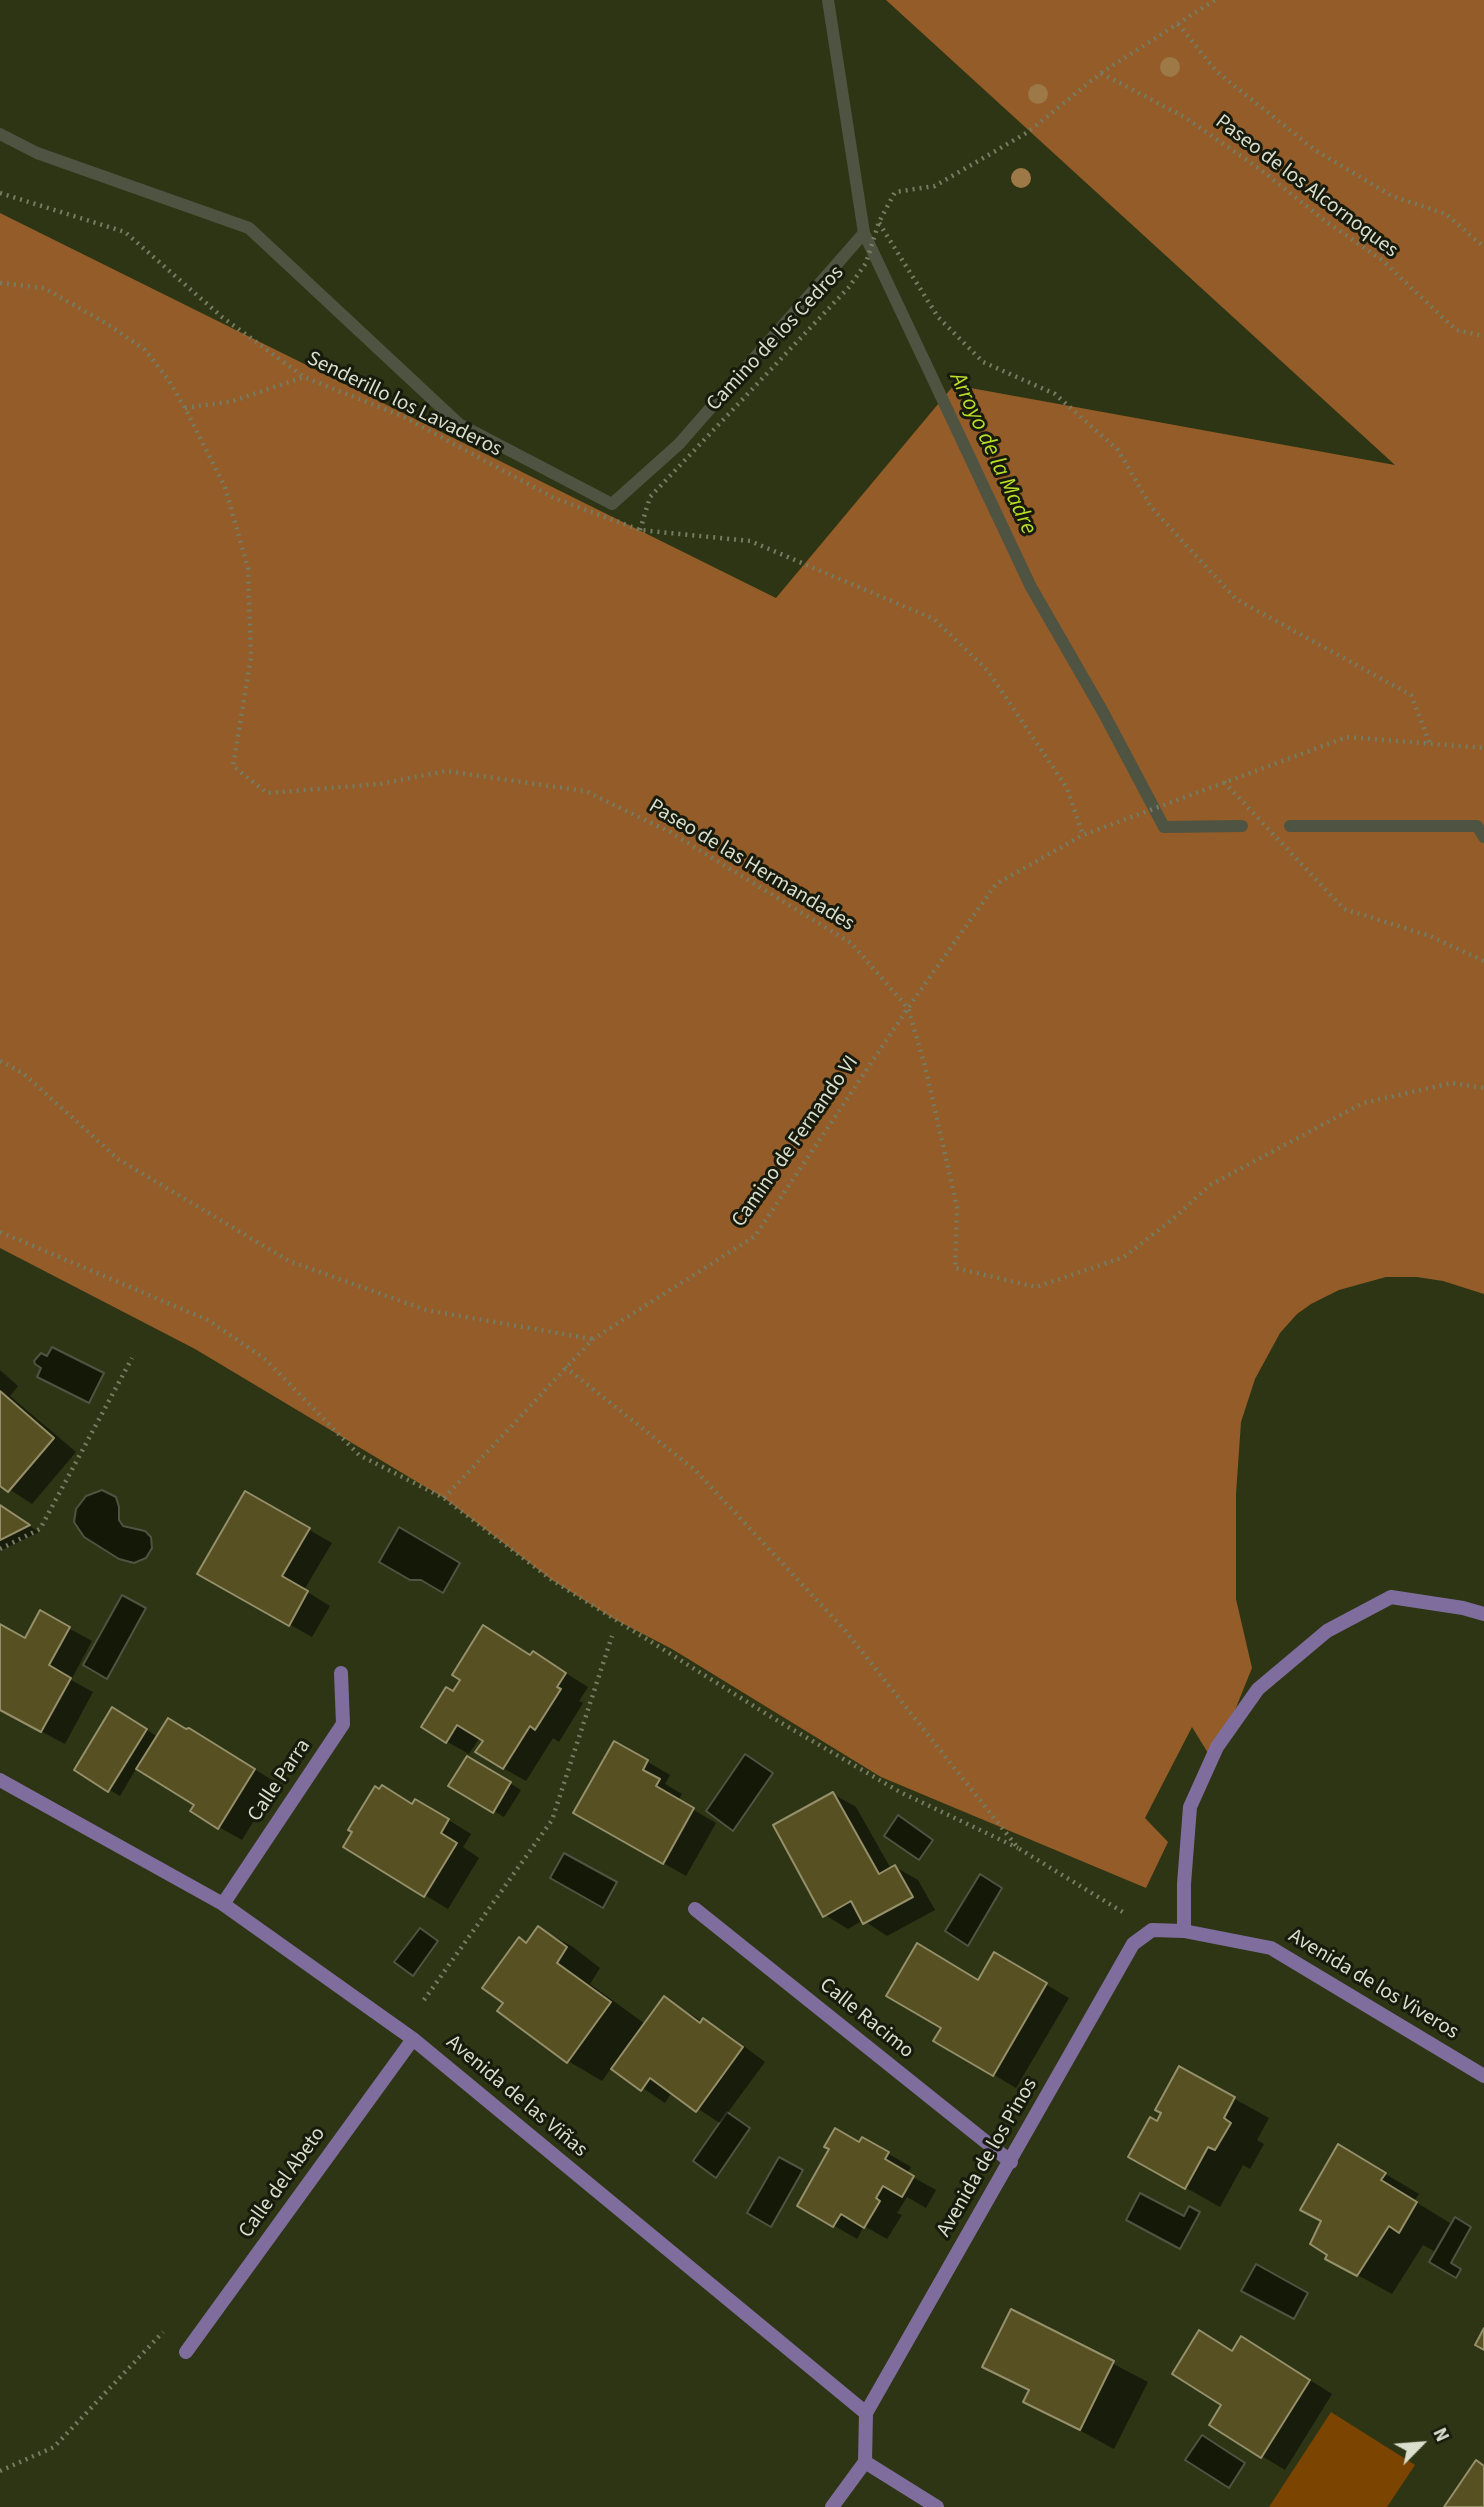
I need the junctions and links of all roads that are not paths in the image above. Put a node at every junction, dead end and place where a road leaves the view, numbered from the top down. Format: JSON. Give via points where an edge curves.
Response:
{"nodes":[{"id":1,"x":1484,"y":1614,"type":"edge"},
{"id":2,"x":341,"y":1673,"type":"dead end"},
{"id":3,"x":0,"y":1780,"type":"edge"},
{"id":4,"x":223,"y":1904,"type":"junction"},
{"id":5,"x":695,"y":1909,"type":"dead end"},
{"id":6,"x":1152,"y":1930,"type":"joint"},
{"id":7,"x":1184,"y":1931,"type":"junction"},
{"id":8,"x":413,"y":2039,"type":"junction"},
{"id":9,"x":1484,"y":2076,"type":"edge"},
{"id":10,"x":1011,"y":2162,"type":"junction"},
{"id":11,"x":187,"y":2352,"type":"dead end"},
{"id":12,"x":866,"y":2413,"type":"junction"},
{"id":13,"x":865,"y":2462,"type":"junction"},
{"id":14,"x":832,"y":2507,"type":"edge"},
{"id":15,"x":937,"y":2507,"type":"edge"}],
"edges":[{"from":1,"to":7,"type":"street","via":[[1391,1597],[1327,1632],[1258,1689],[1217,1747],[1190,1808]]},
{"from":2,"to":4,"type":"street","name":"Calle Parra","via":[[343,1724]]},
{"from":3,"to":4,"type":"street","name":"Avenida de las Viñas"},
{"from":4,"to":8,"type":"street","name":"Avenida de las Viñas"},
{"from":5,"to":10,"type":"street","name":"Calle Racimo"},
{"from":6,"to":7,"type":"street","name":"Avenida de los Viveros"},
{"from":6,"to":10,"type":"street","name":"Avenida de los Pinos","via":[[1133,1944]]},
{"from":7,"to":9,"type":"street","name":"Avenida de los Viveros","via":[[1271,1948]]},
{"from":8,"to":11,"type":"street","name":"Calle del Abeto"},
{"from":8,"to":12,"type":"street","name":"Avenida de las Viñas"},
{"from":10,"to":12,"type":"street","name":"Avenida de los Pinos"},
{"from":12,"to":13,"type":"street"},
{"from":13,"to":14,"type":"street"},
{"from":13,"to":15,"type":"street"}]}
